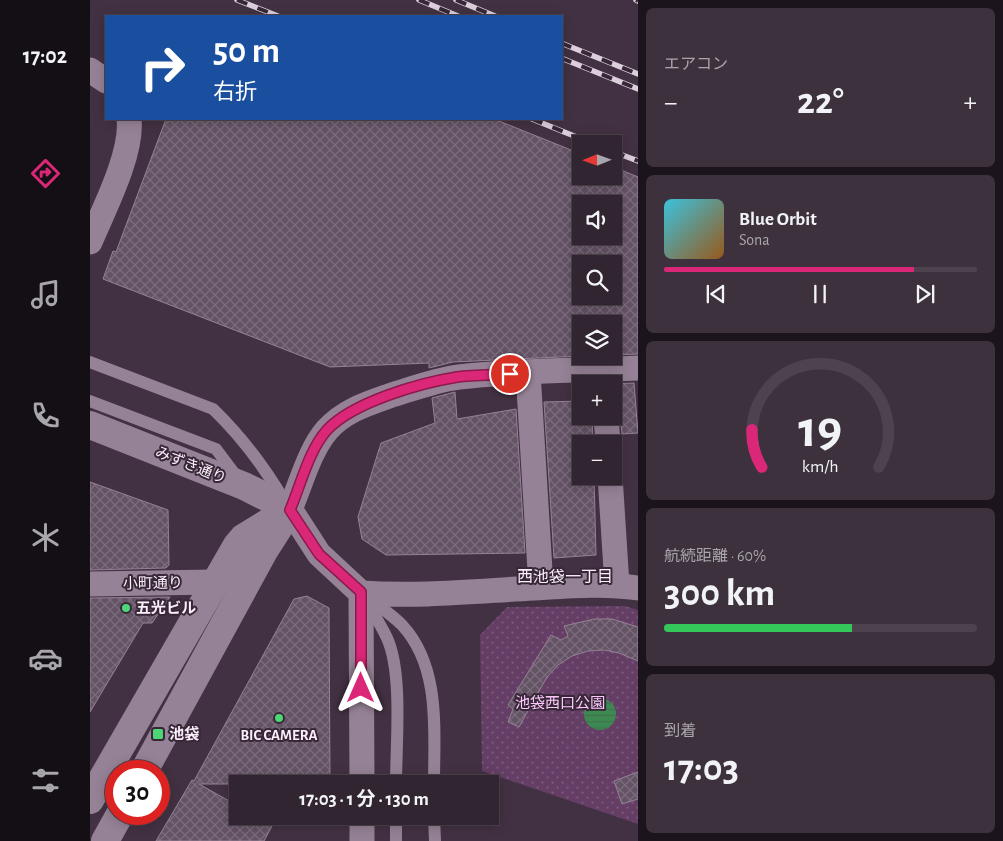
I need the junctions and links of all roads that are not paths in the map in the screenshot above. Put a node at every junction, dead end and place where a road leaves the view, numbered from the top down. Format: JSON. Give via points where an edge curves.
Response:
{"nodes":[{"id":1,"x":90,"y":70,"type":"edge"},
{"id":2,"x":105,"y":80,"type":"edge"},
{"id":3,"x":129,"y":120,"type":"edge"},
{"id":4,"x":90,"y":242,"type":"edge"},
{"id":5,"x":90,"y":362,"type":"edge"},
{"id":6,"x":638,"y":368,"type":"edge"},
{"id":7,"x":528,"y":372,"type":"junction"},
{"id":8,"x":574,"y":375,"type":"edge"},
{"id":9,"x":612,"y":375,"type":"edge"},
{"id":10,"x":90,"y":401,"type":"edge"},
{"id":11,"x":90,"y":425,"type":"edge"},
{"id":12,"x":611,"y":485,"type":"edge"},
{"id":13,"x":244,"y":486,"type":"junction"},
{"id":14,"x":290,"y":510,"type":"junction"},
{"id":15,"x":215,"y":582,"type":"junction"},
{"id":16,"x":90,"y":584,"type":"edge"},
{"id":17,"x":628,"y":586,"type":"edge"},
{"id":18,"x":541,"y":587,"type":"junction"},
{"id":19,"x":361,"y":592,"type":"junction"},
{"id":20,"x":150,"y":760,"type":"edge"},
{"id":21,"x":362,"y":775,"type":"edge"},
{"id":22,"x":396,"y":775,"type":"edge"},
{"id":23,"x":434,"y":775,"type":"edge"},
{"id":24,"x":90,"y":800,"type":"edge"},
{"id":25,"x":114,"y":825,"type":"edge"},
{"id":26,"x":362,"y":825,"type":"edge"},
{"id":27,"x":396,"y":825,"type":"edge"},
{"id":28,"x":434,"y":825,"type":"edge"},
{"id":29,"x":105,"y":841,"type":"edge"},
{"id":30,"x":362,"y":841,"type":"edge"},
{"id":31,"x":396,"y":841,"type":"edge"},
{"id":32,"x":435,"y":841,"type":"edge"}],
"edges":[{"from":1,"to":2,"type":"street"},
{"from":3,"to":4,"type":"street","via":[[128,147]]},
{"from":5,"to":14,"type":"lane","via":[[220,414],[260,460]]},
{"from":6,"to":9,"type":"street"},
{"from":7,"to":8,"type":"street"},
{"from":7,"to":14,"type":"street","via":[[458,377],[348,412],[318,442]]},
{"from":7,"to":18,"type":"street"},
{"from":10,"to":13,"type":"lane","via":[[216,449]]},
{"from":11,"to":13,"type":"street","name":"みずき通り"},
{"from":12,"to":17,"type":"street"},
{"from":13,"to":14,"type":"street","name":"みずき通り"},
{"from":14,"to":15,"type":"street","via":[[243,538]]},
{"from":14,"to":19,"type":"street","via":[[319,554]]},
{"from":14,"to":20,"type":"street","via":[[264,551]]},
{"from":15,"to":16,"type":"street","name":"小町通り"},
{"from":15,"to":24,"type":"street"},
{"from":17,"to":18,"type":"street"},
{"from":18,"to":19,"type":"street","via":[[404,595]]},
{"from":19,"to":21,"type":"street"},
{"from":19,"to":22,"type":"lane","via":[[388,639],[393,662]]},
{"from":19,"to":23,"type":"lane","via":[[402,625],[426,667],[434,700]]},
{"from":25,"to":29,"type":"street"},
{"from":26,"to":30,"type":"street"},
{"from":27,"to":31,"type":"lane"},
{"from":28,"to":32,"type":"lane"}]}
